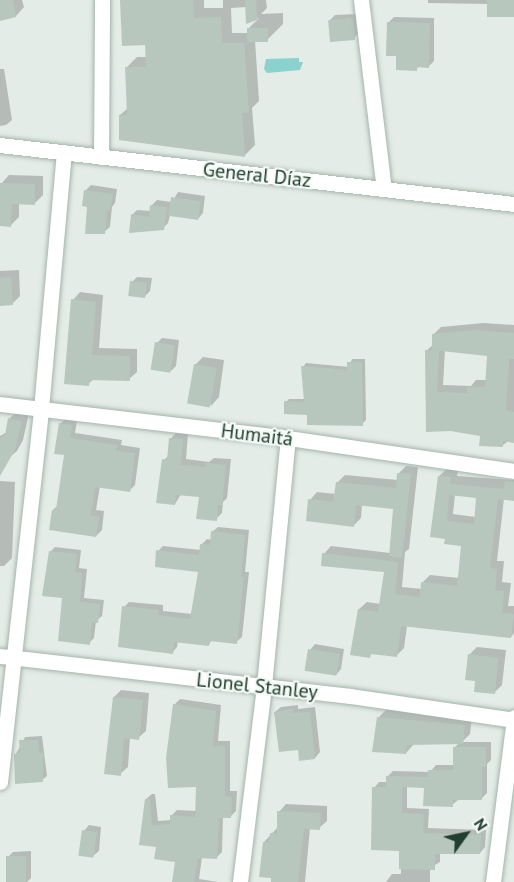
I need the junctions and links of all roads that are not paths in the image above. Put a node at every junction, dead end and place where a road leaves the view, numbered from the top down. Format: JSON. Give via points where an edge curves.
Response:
{"nodes":[{"id":1,"x":102,"y":0,"type":"edge"},
{"id":2,"x":361,"y":0,"type":"edge"},
{"id":3,"x":0,"y":145,"type":"edge"},
{"id":4,"x":64,"y":152,"type":"junction"},
{"id":5,"x":100,"y":157,"type":"junction"},
{"id":6,"x":384,"y":189,"type":"junction"},
{"id":7,"x":514,"y":204,"type":"edge"},
{"id":8,"x":0,"y":404,"type":"edge"},
{"id":9,"x":41,"y":409,"type":"junction"},
{"id":10,"x":288,"y":438,"type":"junction"},
{"id":11,"x":514,"y":471,"type":"edge"},
{"id":12,"x":7,"y":657,"type":"edge"},
{"id":13,"x":264,"y":686,"type":"junction"},
{"id":14,"x":514,"y":719,"type":"edge"},
{"id":15,"x":0,"y":782,"type":"edge"},
{"id":16,"x":240,"y":882,"type":"edge"},
{"id":17,"x":493,"y":882,"type":"edge"}],
"edges":[{"from":1,"to":5,"type":"street"},
{"from":2,"to":6,"type":"street"},
{"from":3,"to":4,"type":"street","name":"General Díaz"},
{"from":4,"to":5,"type":"street","name":"General Díaz"},
{"from":4,"to":9,"type":"street"},
{"from":5,"to":6,"type":"street","name":"General Díaz"},
{"from":6,"to":7,"type":"street","name":"General Díaz"},
{"from":8,"to":9,"type":"street","name":"Humaitá"},
{"from":9,"to":10,"type":"street","name":"Humaitá"},
{"from":9,"to":12,"type":"street"},
{"from":10,"to":11,"type":"street","name":"Humaitá"},
{"from":10,"to":13,"type":"street"},
{"from":12,"to":13,"type":"street","name":"Lionel Stanley"},
{"from":12,"to":15,"type":"street"},
{"from":13,"to":14,"type":"street","name":"Lionel Stanley"},
{"from":13,"to":16,"type":"street"},
{"from":14,"to":17,"type":"street"}]}
